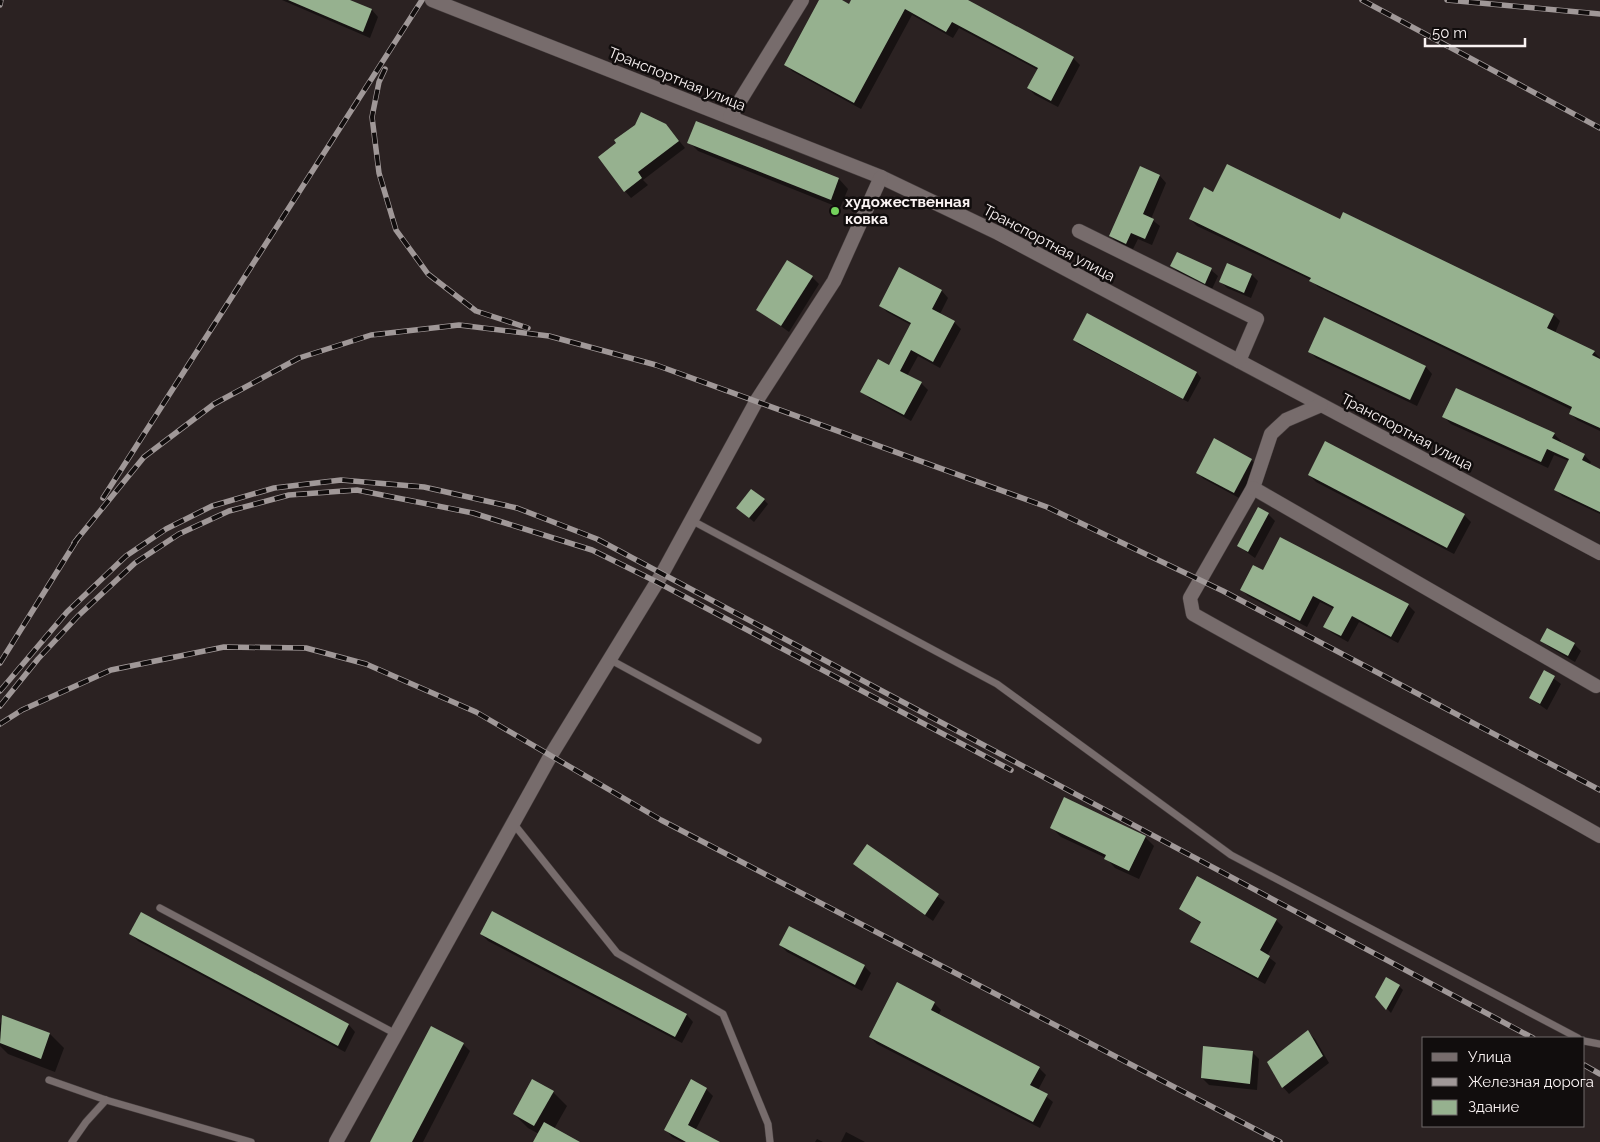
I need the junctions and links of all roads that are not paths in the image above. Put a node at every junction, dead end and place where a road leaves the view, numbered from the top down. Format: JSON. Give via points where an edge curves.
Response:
{"nodes":[{"id":1,"x":432,"y":0,"type":"edge"},
{"id":2,"x":802,"y":0,"type":"edge"},
{"id":3,"x":730,"y":117,"type":"junction"},
{"id":4,"x":881,"y":177,"type":"junction"},
{"id":5,"x":1079,"y":232,"type":"dead end"},
{"id":6,"x":1239,"y":362,"type":"junction"},
{"id":7,"x":1320,"y":405,"type":"junction"},
{"id":8,"x":1253,"y":488,"type":"junction"},
{"id":9,"x":691,"y":520,"type":"junction"},
{"id":10,"x":1600,"y":553,"type":"edge"},
{"id":11,"x":609,"y":659,"type":"junction"},
{"id":12,"x":1596,"y":686,"type":"dead end"},
{"id":13,"x":758,"y":740,"type":"dead end"},
{"id":14,"x":513,"y":823,"type":"junction"},
{"id":15,"x":1600,"y":836,"type":"edge"},
{"id":16,"x":160,"y":908,"type":"dead end"},
{"id":17,"x":396,"y":1034,"type":"junction"},
{"id":18,"x":1576,"y":1037,"type":"edge"},
{"id":19,"x":1585,"y":1041,"type":"edge"},
{"id":20,"x":1600,"y":1044,"type":"edge"},
{"id":21,"x":49,"y":1080,"type":"dead end"},
{"id":22,"x":106,"y":1100,"type":"junction"},
{"id":23,"x":72,"y":1142,"type":"edge"},
{"id":24,"x":252,"y":1142,"type":"edge"},
{"id":25,"x":336,"y":1142,"type":"edge"},
{"id":26,"x":770,"y":1142,"type":"edge"}],
"edges":[{"from":1,"to":3,"type":"street","name":"Транспортная улица"},
{"from":2,"to":3,"type":"street"},
{"from":3,"to":4,"type":"street","name":"Транспортная улица"},
{"from":4,"to":6,"type":"street","name":"Транспортная улица","via":[[998,233]]},
{"from":4,"to":9,"type":"street","via":[[834,281],[757,400]]},
{"from":5,"to":6,"type":"street","via":[[1257,319]]},
{"from":6,"to":7,"type":"street","name":"Транспортная улица"},
{"from":7,"to":8,"type":"street","via":[[1286,420],[1271,434]]},
{"from":7,"to":10,"type":"street","name":"Транспортная улица"},
{"from":8,"to":12,"type":"street"},
{"from":8,"to":15,"type":"street","via":[[1190,598],[1192,614]]},
{"from":9,"to":11,"type":"street"},
{"from":9,"to":18,"type":"lane","via":[[997,684],[1231,855]]},
{"from":11,"to":13,"type":"lane"},
{"from":11,"to":14,"type":"street"},
{"from":14,"to":17,"type":"street"},
{"from":14,"to":26,"type":"lane","via":[[616,953],[724,1014],[768,1124]]},
{"from":16,"to":17,"type":"lane"},
{"from":17,"to":25,"type":"street"},
{"from":19,"to":20,"type":"lane"},
{"from":21,"to":22,"type":"lane"},
{"from":22,"to":23,"type":"lane"},
{"from":22,"to":24,"type":"lane"}]}
